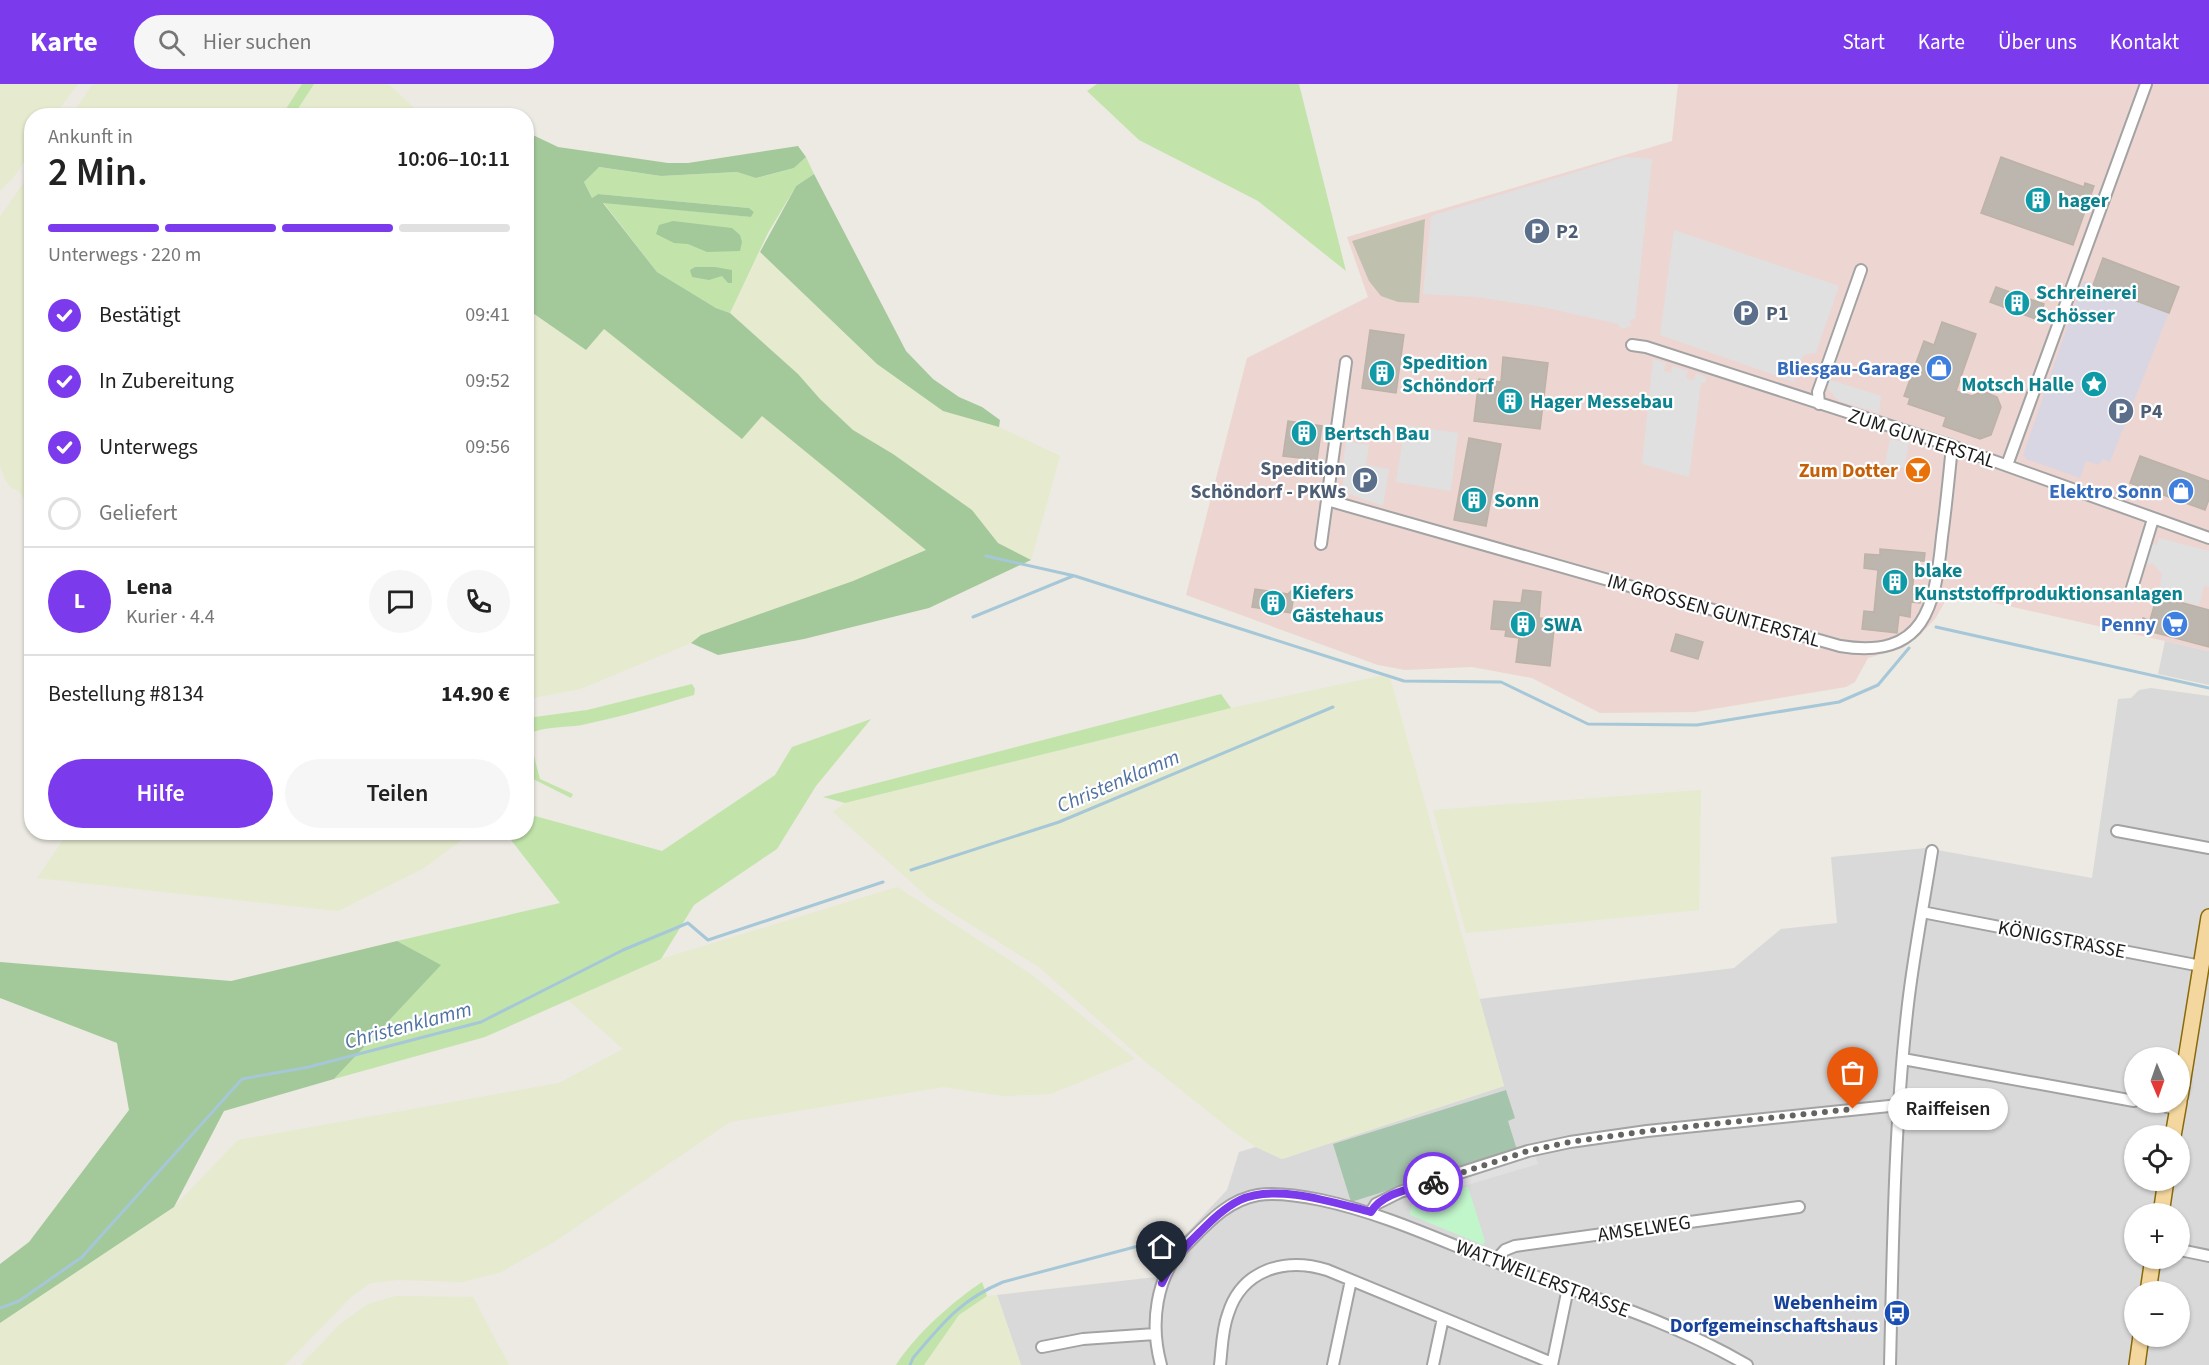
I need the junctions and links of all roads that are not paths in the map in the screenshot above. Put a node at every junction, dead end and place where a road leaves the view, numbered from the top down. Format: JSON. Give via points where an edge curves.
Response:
{"nodes":[{"id":1,"x":2146,"y":84,"type":"edge"},
{"id":2,"x":1861,"y":270,"type":"dead end"},
{"id":3,"x":1632,"y":345,"type":"dead end"},
{"id":4,"x":1346,"y":362,"type":"dead end"},
{"id":5,"x":1819,"y":404,"type":"junction"},
{"id":6,"x":1952,"y":446,"type":"junction"},
{"id":7,"x":2007,"y":465,"type":"junction"},
{"id":8,"x":1328,"y":500,"type":"junction"},
{"id":9,"x":2153,"y":519,"type":"junction"},
{"id":10,"x":2209,"y":538,"type":"edge"},
{"id":11,"x":1321,"y":544,"type":"dead end"},
{"id":12,"x":2132,"y":588,"type":"dead end"},
{"id":13,"x":2117,"y":831,"type":"dead end"},
{"id":14,"x":2209,"y":848,"type":"edge"},
{"id":15,"x":1932,"y":851,"type":"dead end"},
{"id":16,"x":1922,"y":912,"type":"junction"},
{"id":17,"x":2209,"y":917,"type":"edge"},
{"id":18,"x":2201,"y":966,"type":"junction"},
{"id":19,"x":2187,"y":1047,"type":"edge"},
{"id":20,"x":1903,"y":1059,"type":"junction"},
{"id":21,"x":2124,"y":1099,"type":"edge"},
{"id":22,"x":1899,"y":1105,"type":"junction"},
{"id":23,"x":1799,"y":1207,"type":"dead end"},
{"id":24,"x":1371,"y":1212,"type":"junction"},
{"id":25,"x":2190,"y":1252,"type":"edge"},
{"id":26,"x":2209,"y":1256,"type":"edge"},
{"id":27,"x":1495,"y":1261,"type":"junction"},
{"id":28,"x":1351,"y":1280,"type":"junction"},
{"id":29,"x":1568,"y":1288,"type":"junction"},
{"id":30,"x":1443,"y":1318,"type":"junction"},
{"id":31,"x":1155,"y":1334,"type":"junction"},
{"id":32,"x":1042,"y":1347,"type":"dead end"},
{"id":33,"x":2139,"y":1347,"type":"edge"},
{"id":34,"x":1552,"y":1364,"type":"edge"},
{"id":35,"x":1161,"y":1365,"type":"edge"},
{"id":36,"x":1220,"y":1365,"type":"edge"},
{"id":37,"x":1333,"y":1365,"type":"edge"},
{"id":38,"x":1433,"y":1365,"type":"edge"},
{"id":39,"x":1747,"y":1365,"type":"edge"},
{"id":40,"x":1890,"y":1365,"type":"edge"},
{"id":41,"x":2137,"y":1365,"type":"edge"}],
"edges":[{"from":1,"to":7,"type":"street"},
{"from":2,"to":5,"type":"street","via":[[1818,392]]},
{"from":3,"to":5,"type":"street","name":"ZUM GUNTERSTAL","via":[[1646,346]]},
{"from":4,"to":8,"type":"street"},
{"from":5,"to":6,"type":"street","name":"ZUM GUNTERSTAL"},
{"from":6,"to":7,"type":"street","name":"ZUM GUNTERSTAL"},
{"from":6,"to":8,"type":"street","name":"IM GROSSEN GUNTERSTAL","via":[[1940,565],[1931,604],[1906,638],[1879,649],[1840,646]]},
{"from":7,"to":9,"type":"street","name":"ZUM GUNTERSTAL"},
{"from":8,"to":11,"type":"street"},
{"from":9,"to":10,"type":"street","name":"ZUM GUNTERSTAL"},
{"from":9,"to":12,"type":"street"},
{"from":13,"to":14,"type":"street"},
{"from":15,"to":16,"type":"street"},
{"from":16,"to":18,"type":"street","name":"KÖNIGSTRASSE"},
{"from":16,"to":20,"type":"street"},
{"from":17,"to":18,"type":"main road"},
{"from":18,"to":19,"type":"main road"},
{"from":20,"to":21,"type":"street"},
{"from":20,"to":22,"type":"street"},
{"from":22,"to":24,"type":"street","via":[[1570,1142],[1528,1151],[1400,1192],[1376,1204]]},
{"from":22,"to":40,"type":"street"},
{"from":23,"to":27,"type":"street","name":"AMSELWEG","via":[[1515,1246]]},
{"from":24,"to":27,"type":"street","name":"WATTWEILERSTRASSE"},
{"from":24,"to":31,"type":"street","name":"WATTWEILERSTRASSE","via":[[1282,1194],[1240,1200],[1217,1215],[1167,1270]]},
{"from":25,"to":26,"type":"street"},
{"from":27,"to":29,"type":"street","name":"WATTWEILERSTRASSE"},
{"from":28,"to":30,"type":"street"},
{"from":28,"to":36,"type":"street","via":[[1309,1264],[1278,1266],[1263,1272],[1236,1296],[1228,1313]]},
{"from":28,"to":37,"type":"street"},
{"from":29,"to":34,"type":"street"},
{"from":29,"to":39,"type":"street","name":"WATTWEILERSTRASSE","via":[[1683,1331]]},
{"from":30,"to":34,"type":"street"},
{"from":30,"to":38,"type":"street"},
{"from":31,"to":32,"type":"street","via":[[1083,1339]]},
{"from":31,"to":35,"type":"street","name":"WATTWEILERSTRASSE"},
{"from":33,"to":41,"type":"main road"}]}
